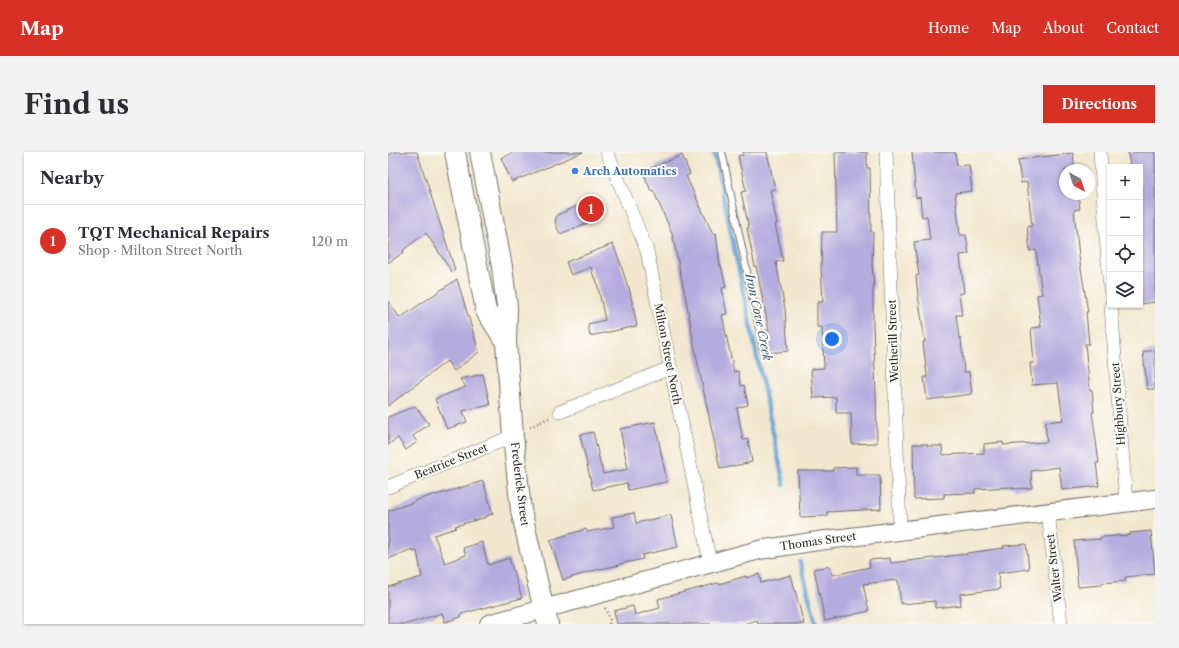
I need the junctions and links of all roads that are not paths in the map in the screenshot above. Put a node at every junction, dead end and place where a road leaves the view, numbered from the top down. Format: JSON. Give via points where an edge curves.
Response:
{"nodes":[{"id":1,"x":443,"y":152,"type":"edge"},
{"id":2,"x":455,"y":152,"type":"edge"},
{"id":3,"x":480,"y":152,"type":"edge"},
{"id":4,"x":607,"y":152,"type":"edge"},
{"id":5,"x":722,"y":152,"type":"edge"},
{"id":6,"x":886,"y":152,"type":"edge"},
{"id":7,"x":1100,"y":152,"type":"edge"},
{"id":8,"x":461,"y":188,"type":"junction"},
{"id":9,"x":1109,"y":272,"type":"edge"},
{"id":10,"x":1111,"y":308,"type":"edge"},
{"id":11,"x":506,"y":342,"type":"junction"},
{"id":12,"x":764,"y":353,"type":"dead end"},
{"id":13,"x":670,"y":368,"type":"junction"},
{"id":14,"x":560,"y":412,"type":"road end"},
{"id":15,"x":522,"y":432,"type":"junction"},
{"id":16,"x":388,"y":487,"type":"edge"},
{"id":17,"x":1155,"y":499,"type":"edge"},
{"id":18,"x":1126,"y":502,"type":"junction"},
{"id":19,"x":1048,"y":513,"type":"junction"},
{"id":20,"x":900,"y":530,"type":"junction"},
{"id":21,"x":710,"y":563,"type":"junction"},
{"id":22,"x":546,"y":617,"type":"edge"},
{"id":23,"x":489,"y":624,"type":"edge"},
{"id":24,"x":1061,"y":624,"type":"edge"}],
"edges":[{"from":1,"to":8,"type":"main road"},
{"from":2,"to":8,"type":"main road","name":"Frederick Street"},
{"from":3,"to":11,"type":"main road","name":"Frederick Street","via":[[502,267],[507,307]]},
{"from":4,"to":13,"type":"street","name":"Milton Street North","via":[[647,251]]},
{"from":5,"to":12,"type":"lane"},
{"from":6,"to":20,"type":"street","name":"Wetherill Street"},
{"from":7,"to":9,"type":"street"},
{"from":8,"to":11,"type":"main road","name":"Frederick Street","via":[[486,311]]},
{"from":10,"to":18,"type":"street","name":"Highbury Street"},
{"from":11,"to":15,"type":"main road","name":"Frederick Street"},
{"from":13,"to":14,"type":"street"},
{"from":13,"to":21,"type":"street","name":"Milton Street North"},
{"from":15,"to":16,"type":"street","name":"Beatrice Street"},
{"from":15,"to":22,"type":"main road","name":"Frederick Street","via":[[521,510]]},
{"from":17,"to":18,"type":"main road","name":"Thomas Street"},
{"from":18,"to":19,"type":"main road","name":"Thomas Street"},
{"from":19,"to":20,"type":"main road","name":"Thomas Street"},
{"from":19,"to":24,"type":"street","name":"Walter Street"},
{"from":20,"to":21,"type":"main road","name":"Thomas Street","via":[[759,550]]},
{"from":21,"to":22,"type":"main road","name":"Thomas Street"},
{"from":22,"to":23,"type":"main road","name":"Thomas Street"}]}
